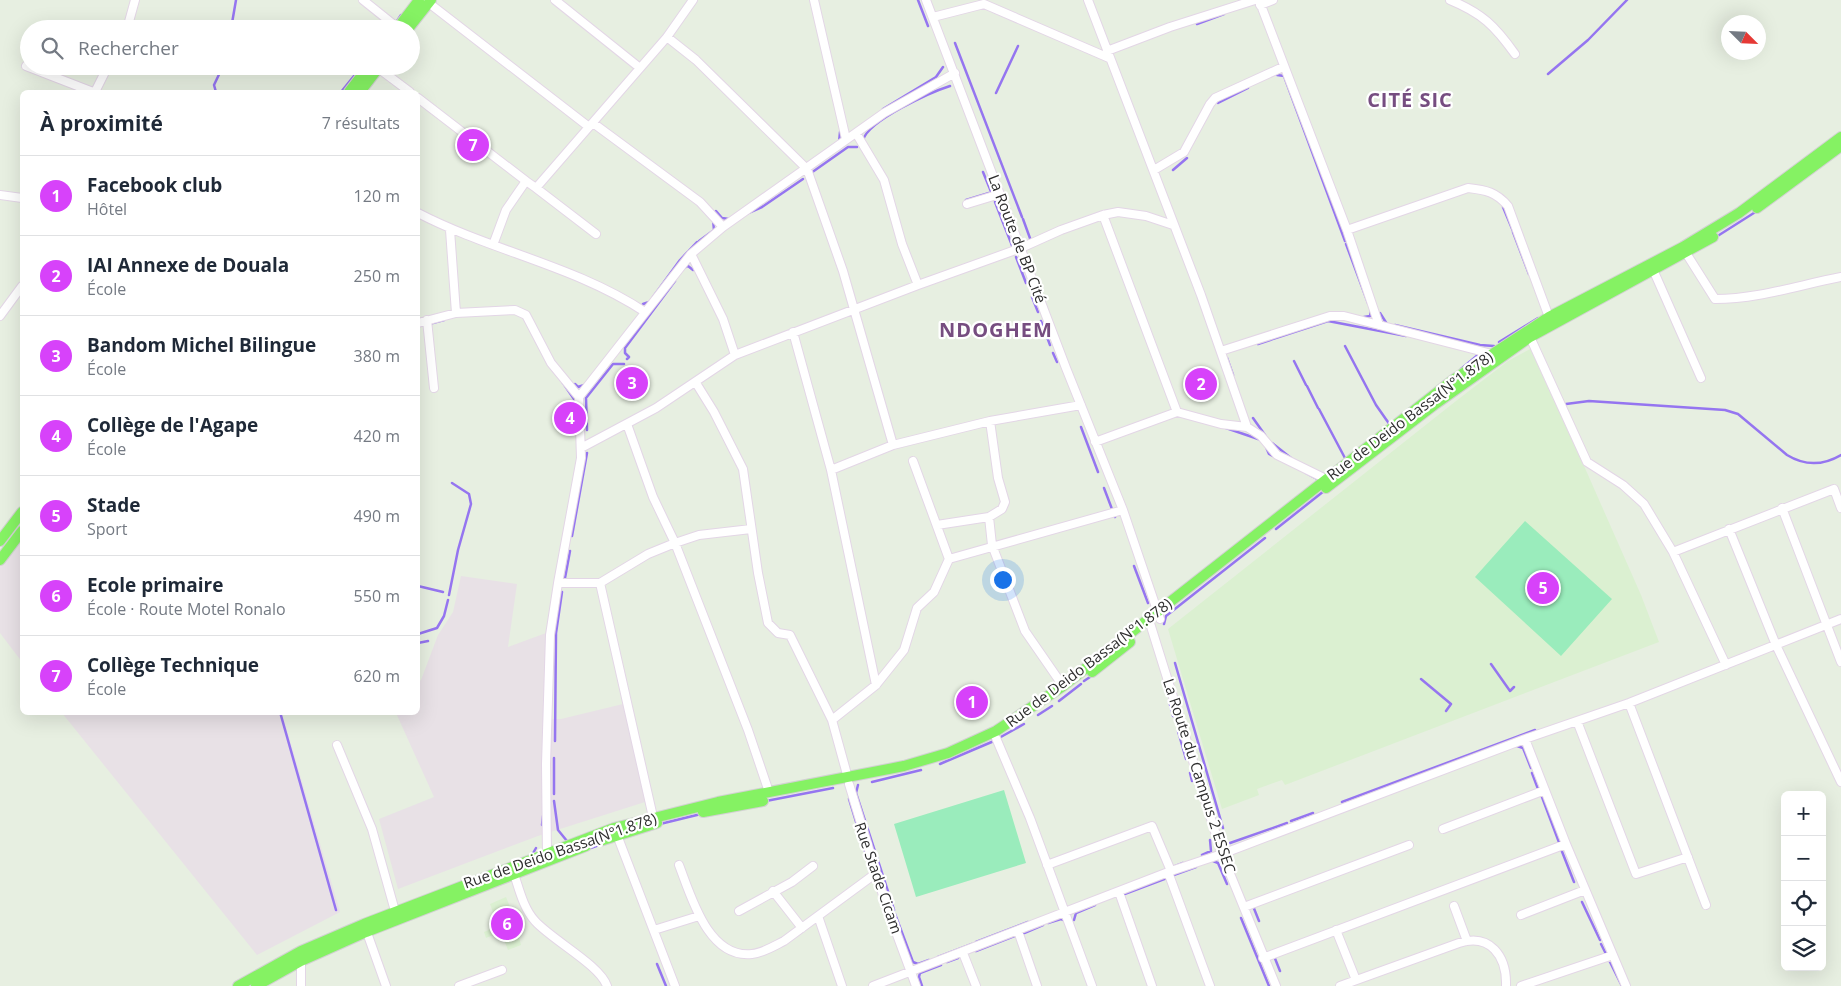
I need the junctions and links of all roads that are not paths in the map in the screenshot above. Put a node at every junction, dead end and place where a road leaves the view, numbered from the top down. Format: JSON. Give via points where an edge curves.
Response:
{"nodes":[{"id":1,"x":135,"y":0,"type":"edge"},
{"id":2,"x":363,"y":0,"type":"edge"},
{"id":3,"x":555,"y":0,"type":"edge"},
{"id":4,"x":814,"y":0,"type":"edge"},
{"id":5,"x":926,"y":0,"type":"edge"},
{"id":6,"x":1088,"y":0,"type":"edge"},
{"id":7,"x":1273,"y":0,"type":"edge"},
{"id":8,"x":1450,"y":0,"type":"edge"},
{"id":9,"x":426,"y":1,"type":"edge"},
{"id":10,"x":687,"y":2,"type":"edge"},
{"id":11,"x":1258,"y":2,"type":"edge"},
{"id":12,"x":933,"y":17,"type":"junction"},
{"id":13,"x":129,"y":20,"type":"edge"},
{"id":14,"x":386,"y":20,"type":"edge"},
{"id":15,"x":406,"y":20,"type":"edge"},
{"id":16,"x":414,"y":20,"type":"edge"},
{"id":17,"x":667,"y":37,"type":"junction"},
{"id":18,"x":1108,"y":54,"type":"junction"},
{"id":19,"x":1515,"y":54,"type":"dead end"},
{"id":20,"x":1283,"y":67,"type":"junction"},
{"id":21,"x":640,"y":68,"type":"junction"},
{"id":22,"x":955,"y":73,"type":"junction"},
{"id":23,"x":50,"y":75,"type":"edge"},
{"id":24,"x":103,"y":75,"type":"edge"},
{"id":25,"x":367,"y":75,"type":"edge"},
{"id":26,"x":371,"y":75,"type":"edge"},
{"id":27,"x":387,"y":75,"type":"edge"},
{"id":28,"x":89,"y":90,"type":"edge"},
{"id":29,"x":95,"y":90,"type":"edge"},
{"id":30,"x":351,"y":90,"type":"edge"},
{"id":31,"x":361,"y":90,"type":"edge"},
{"id":32,"x":407,"y":90,"type":"edge"},
{"id":33,"x":420,"y":100,"type":"edge"},
{"id":34,"x":591,"y":125,"type":"junction"},
{"id":35,"x":856,"y":133,"type":"junction"},
{"id":36,"x":1841,"y":137,"type":"edge"},
{"id":37,"x":846,"y":139,"type":"junction"},
{"id":38,"x":1841,"y":146,"type":"edge"},
{"id":39,"x":807,"y":169,"type":"junction"},
{"id":40,"x":1154,"y":170,"type":"junction"},
{"id":41,"x":526,"y":181,"type":"junction"},
{"id":42,"x":536,"y":188,"type":"junction"},
{"id":43,"x":1000,"y":194,"type":"junction"},
{"id":44,"x":0,"y":195,"type":"edge"},
{"id":45,"x":20,"y":198,"type":"edge"},
{"id":46,"x":967,"y":204,"type":"dead end"},
{"id":47,"x":420,"y":214,"type":"edge"},
{"id":48,"x":1104,"y":215,"type":"junction"},
{"id":49,"x":1173,"y":225,"type":"junction"},
{"id":50,"x":723,"y":227,"type":"junction"},
{"id":51,"x":450,"y":230,"type":"junction"},
{"id":52,"x":1347,"y":230,"type":"junction"},
{"id":53,"x":596,"y":234,"type":"dead end"},
{"id":54,"x":493,"y":245,"type":"junction"},
{"id":55,"x":1021,"y":248,"type":"junction"},
{"id":56,"x":1686,"y":253,"type":"junction"},
{"id":57,"x":691,"y":254,"type":"junction"},
{"id":58,"x":1652,"y":266,"type":"junction"},
{"id":59,"x":1841,"y":279,"type":"edge"},
{"id":60,"x":918,"y":284,"type":"junction"},
{"id":61,"x":20,"y":289,"type":"edge"},
{"id":62,"x":853,"y":310,"type":"junction"},
{"id":63,"x":645,"y":312,"type":"junction"},
{"id":64,"x":456,"y":313,"type":"junction"},
{"id":65,"x":0,"y":316,"type":"edge"},
{"id":66,"x":1549,"y":317,"type":"junction"},
{"id":67,"x":427,"y":320,"type":"junction"},
{"id":68,"x":420,"y":322,"type":"edge"},
{"id":69,"x":1379,"y":325,"type":"junction"},
{"id":70,"x":793,"y":332,"type":"junction"},
{"id":71,"x":1530,"y":337,"type":"junction"},
{"id":72,"x":1221,"y":350,"type":"junction"},
{"id":73,"x":1492,"y":354,"type":"junction"},
{"id":74,"x":735,"y":355,"type":"junction"},
{"id":75,"x":1701,"y":378,"type":"dead end"},
{"id":76,"x":696,"y":383,"type":"junction"},
{"id":77,"x":434,"y":388,"type":"dead end"},
{"id":78,"x":579,"y":397,"type":"junction"},
{"id":79,"x":1081,"y":405,"type":"junction"},
{"id":80,"x":1177,"y":412,"type":"junction"},
{"id":81,"x":990,"y":421,"type":"junction"},
{"id":82,"x":627,"y":424,"type":"junction"},
{"id":83,"x":1247,"y":427,"type":"junction"},
{"id":84,"x":1095,"y":442,"type":"junction"},
{"id":85,"x":893,"y":445,"type":"junction"},
{"id":86,"x":581,"y":448,"type":"junction"},
{"id":87,"x":913,"y":461,"type":"dead end"},
{"id":88,"x":831,"y":470,"type":"junction"},
{"id":89,"x":1326,"y":479,"type":"junction"},
{"id":90,"x":1782,"y":508,"type":"junction"},
{"id":91,"x":1841,"y":508,"type":"edge"},
{"id":92,"x":1123,"y":510,"type":"junction"},
{"id":93,"x":20,"y":515,"type":"edge"},
{"id":94,"x":988,"y":517,"type":"junction"},
{"id":95,"x":937,"y":525,"type":"junction"},
{"id":96,"x":10,"y":529,"type":"junction"},
{"id":97,"x":751,"y":529,"type":"junction"},
{"id":98,"x":1729,"y":529,"type":"junction"},
{"id":99,"x":20,"y":534,"type":"edge"},
{"id":100,"x":20,"y":535,"type":"edge"},
{"id":101,"x":0,"y":541,"type":"edge"},
{"id":102,"x":675,"y":543,"type":"junction"},
{"id":103,"x":992,"y":545,"type":"junction"},
{"id":104,"x":1673,"y":552,"type":"junction"},
{"id":105,"x":949,"y":559,"type":"junction"},
{"id":106,"x":0,"y":560,"type":"edge"},
{"id":107,"x":600,"y":582,"type":"junction"},
{"id":108,"x":558,"y":583,"type":"junction"},
{"id":109,"x":1159,"y":616,"type":"junction"},
{"id":110,"x":1841,"y":620,"type":"edge"},
{"id":111,"x":1150,"y":623,"type":"junction"},
{"id":112,"x":1827,"y":624,"type":"junction"},
{"id":113,"x":1776,"y":645,"type":"junction"},
{"id":114,"x":1841,"y":662,"type":"edge"},
{"id":115,"x":1726,"y":665,"type":"junction"},
{"id":116,"x":876,"y":685,"type":"junction"},
{"id":117,"x":1063,"y":686,"type":"junction"},
{"id":118,"x":1629,"y":703,"type":"junction"},
{"id":119,"x":832,"y":720,"type":"junction"},
{"id":120,"x":1577,"y":721,"type":"junction"},
{"id":121,"x":996,"y":738,"type":"junction"},
{"id":122,"x":1525,"y":738,"type":"junction"},
{"id":123,"x":336,"y":745,"type":"dead end"},
{"id":124,"x":848,"y":781,"type":"junction"},
{"id":125,"x":1840,"y":782,"type":"edge"},
{"id":126,"x":1545,"y":790,"type":"junction"},
{"id":127,"x":769,"y":792,"type":"junction"},
{"id":128,"x":718,"y":805,"type":"junction"},
{"id":129,"x":653,"y":817,"type":"junction"},
{"id":130,"x":1443,"y":829,"type":"dead end"},
{"id":131,"x":617,"y":835,"type":"junction"},
{"id":132,"x":1566,"y":844,"type":"junction"},
{"id":133,"x":1409,"y":845,"type":"dead end"},
{"id":134,"x":1222,"y":854,"type":"junction"},
{"id":135,"x":546,"y":857,"type":"junction"},
{"id":136,"x":1688,"y":857,"type":"junction"},
{"id":137,"x":680,"y":865,"type":"dead end"},
{"id":138,"x":1047,"y":865,"type":"junction"},
{"id":139,"x":813,"y":866,"type":"dead end"},
{"id":140,"x":513,"y":870,"type":"junction"},
{"id":141,"x":1169,"y":872,"type":"junction"},
{"id":142,"x":875,"y":874,"type":"junction"},
{"id":143,"x":1585,"y":890,"type":"junction"},
{"id":144,"x":773,"y":891,"type":"junction"},
{"id":145,"x":1119,"y":892,"type":"junction"},
{"id":146,"x":1706,"y":905,"type":"dead end"},
{"id":147,"x":1454,"y":906,"type":"dead end"},
{"id":148,"x":1244,"y":907,"type":"junction"},
{"id":149,"x":395,"y":911,"type":"junction"},
{"id":150,"x":739,"y":911,"type":"dead end"},
{"id":151,"x":1065,"y":913,"type":"junction"},
{"id":152,"x":1521,"y":915,"type":"dead end"},
{"id":153,"x":698,"y":916,"type":"junction"},
{"id":154,"x":818,"y":916,"type":"junction"},
{"id":155,"x":365,"y":928,"type":"junction"},
{"id":156,"x":802,"y":928,"type":"junction"},
{"id":157,"x":654,"y":930,"type":"junction"},
{"id":158,"x":1336,"y":930,"type":"junction"},
{"id":159,"x":1018,"y":931,"type":"junction"},
{"id":160,"x":1466,"y":941,"type":"junction"},
{"id":161,"x":963,"y":953,"type":"junction"},
{"id":162,"x":1613,"y":955,"type":"junction"},
{"id":163,"x":1263,"y":958,"type":"junction"},
{"id":164,"x":301,"y":961,"type":"junction"},
{"id":165,"x":502,"y":970,"type":"dead end"},
{"id":166,"x":911,"y":971,"type":"junction"},
{"id":167,"x":1356,"y":980,"type":"junction"},
{"id":168,"x":606,"y":983,"type":"edge"},
{"id":169,"x":238,"y":986,"type":"edge"},
{"id":170,"x":256,"y":986,"type":"edge"},
{"id":171,"x":300,"y":986,"type":"edge"},
{"id":172,"x":386,"y":986,"type":"edge"},
{"id":173,"x":459,"y":986,"type":"edge"},
{"id":174,"x":675,"y":986,"type":"edge"},
{"id":175,"x":842,"y":986,"type":"edge"},
{"id":176,"x":873,"y":986,"type":"edge"},
{"id":177,"x":916,"y":986,"type":"edge"},
{"id":178,"x":976,"y":986,"type":"edge"},
{"id":179,"x":1037,"y":986,"type":"edge"},
{"id":180,"x":1092,"y":986,"type":"edge"},
{"id":181,"x":1152,"y":986,"type":"edge"},
{"id":182,"x":1210,"y":986,"type":"edge"},
{"id":183,"x":1276,"y":986,"type":"edge"},
{"id":184,"x":1340,"y":986,"type":"edge"},
{"id":185,"x":1506,"y":986,"type":"edge"},
{"id":186,"x":1521,"y":986,"type":"edge"},
{"id":187,"x":1626,"y":986,"type":"edge"}],
"edges":[{"from":1,"to":13,"type":"street"},
{"from":2,"to":14,"type":"street"},
{"from":3,"to":21,"type":"street"},
{"from":4,"to":37,"type":"street"},
{"from":5,"to":12,"type":"street","name":"La Route de BP Cité"},
{"from":6,"to":18,"type":"street"},
{"from":7,"to":11,"type":"street"},
{"from":8,"to":19,"type":"street","via":[[1470,8],[1490,22]]},
{"from":9,"to":15,"type":"main road"},
{"from":9,"to":16,"type":"main road"},
{"from":9,"to":34,"type":"street"},
{"from":10,"to":17,"type":"street"},
{"from":11,"to":18,"type":"street","via":[[1170,27]]},
{"from":11,"to":20,"type":"street"},
{"from":12,"to":18,"type":"street","via":[[984,4]]},
{"from":12,"to":22,"type":"street","name":"La Route de BP Cité"},
{"from":17,"to":21,"type":"street"},
{"from":17,"to":39,"type":"street","via":[[696,60]]},
{"from":18,"to":40,"type":"street"},
{"from":20,"to":40,"type":"street","via":[[1215,98],[1184,152]]},
{"from":20,"to":52,"type":"street"},
{"from":21,"to":34,"type":"street"},
{"from":22,"to":35,"type":"street","via":[[884,113]]},
{"from":22,"to":43,"type":"street","name":"La Route de BP Cité"},
{"from":23,"to":28,"type":"street"},
{"from":24,"to":29,"type":"street"},
{"from":25,"to":30,"type":"main road"},
{"from":26,"to":31,"type":"main road"},
{"from":27,"to":32,"type":"street"},
{"from":33,"to":41,"type":"street"},
{"from":34,"to":42,"type":"street"},
{"from":34,"to":50,"type":"street","via":[[700,202]]},
{"from":35,"to":37,"type":"street"},
{"from":35,"to":60,"type":"street","via":[[884,180],[902,244]]},
{"from":36,"to":58,"type":"main road","name":"Rue de Deido Bassa(N°1.878)","via":[[1739,213]]},
{"from":37,"to":39,"type":"street"},
{"from":38,"to":56,"type":"main road","via":[[1741,220]]},
{"from":39,"to":50,"type":"street"},
{"from":39,"to":62,"type":"street","via":[[843,271]]},
{"from":40,"to":49,"type":"street"},
{"from":41,"to":42,"type":"street"},
{"from":41,"to":54,"type":"street","via":[[506,210]]},
{"from":42,"to":53,"type":"street"},
{"from":43,"to":46,"type":"street"},
{"from":43,"to":55,"type":"street","name":"La Route de BP Cité"},
{"from":44,"to":45,"type":"street"},
{"from":47,"to":51,"type":"street"},
{"from":48,"to":49,"type":"street","via":[[1128,214]]},
{"from":48,"to":55,"type":"street"},
{"from":48,"to":80,"type":"street"},
{"from":49,"to":72,"type":"street"},
{"from":50,"to":57,"type":"street"},
{"from":51,"to":54,"type":"street"},
{"from":51,"to":64,"type":"street"},
{"from":52,"to":66,"type":"street","via":[[1468,188],[1486,190],[1499,196],[1508,206]]},
{"from":52,"to":69,"type":"street"},
{"from":54,"to":63,"type":"street","via":[[619,295]]},
{"from":55,"to":60,"type":"street"},
{"from":55,"to":79,"type":"street","name":"La Route de BP Cité"},
{"from":56,"to":58,"type":"main road"},
{"from":56,"to":59,"type":"street","via":[[1715,299],[1735,299]]},
{"from":57,"to":63,"type":"street"},
{"from":57,"to":74,"type":"street","via":[[724,319]]},
{"from":58,"to":66,"type":"main road","name":"Rue de Deido Bassa(N°1.878)"},
{"from":58,"to":71,"type":"main road"},
{"from":58,"to":75,"type":"street"},
{"from":60,"to":62,"type":"street"},
{"from":61,"to":65,"type":"street"},
{"from":62,"to":70,"type":"street"},
{"from":62,"to":85,"type":"street"},
{"from":63,"to":78,"type":"street"},
{"from":64,"to":67,"type":"street"},
{"from":64,"to":78,"type":"street","via":[[522,312],[559,375]]},
{"from":66,"to":73,"type":"main road","name":"Rue de Deido Bassa(N°1.878)"},
{"from":67,"to":68,"type":"street"},
{"from":67,"to":77,"type":"street"},
{"from":69,"to":72,"type":"street","via":[[1344,316],[1330,316]]},
{"from":69,"to":73,"type":"street"},
{"from":70,"to":74,"type":"street"},
{"from":70,"to":88,"type":"street"},
{"from":71,"to":104,"type":"street","via":[[1587,462],[1623,485],[1644,504]]},
{"from":71,"to":109,"type":"main road","via":[[1434,405]]},
{"from":72,"to":83,"type":"street"},
{"from":73,"to":89,"type":"main road","name":"Rue de Deido Bassa(N°1.878)","via":[[1453,380]]},
{"from":74,"to":76,"type":"street"},
{"from":76,"to":82,"type":"street"},
{"from":76,"to":97,"type":"street","via":[[741,464]]},
{"from":78,"to":86,"type":"street"},
{"from":79,"to":81,"type":"street"},
{"from":79,"to":84,"type":"street","name":"La Route de BP Cité"},
{"from":80,"to":83,"type":"street","via":[[1221,424]]},
{"from":80,"to":84,"type":"street"},
{"from":81,"to":85,"type":"street"},
{"from":81,"to":94,"type":"street","via":[[1004,502],[1002,509]]},
{"from":82,"to":86,"type":"street"},
{"from":82,"to":102,"type":"street","via":[[653,497]]},
{"from":83,"to":89,"type":"street","via":[[1261,436],[1277,455]]},
{"from":84,"to":92,"type":"street","name":"La Route de BP Cité"},
{"from":85,"to":88,"type":"street"},
{"from":86,"to":108,"type":"street"},
{"from":87,"to":95,"type":"street"},
{"from":88,"to":116,"type":"street"},
{"from":89,"to":109,"type":"main road","name":"Rue de Deido Bassa(N°1.878)"},
{"from":90,"to":91,"type":"street","via":[[1834,489]]},
{"from":90,"to":98,"type":"street"},
{"from":90,"to":112,"type":"street"},
{"from":92,"to":103,"type":"street"},
{"from":92,"to":109,"type":"street","name":"La Route de BP Cité"},
{"from":93,"to":96,"type":"main road"},
{"from":94,"to":95,"type":"street"},
{"from":94,"to":103,"type":"street"},
{"from":95,"to":105,"type":"street"},
{"from":96,"to":99,"type":"street"},
{"from":96,"to":101,"type":"main road"},
{"from":97,"to":102,"type":"street","via":[[699,535]]},
{"from":97,"to":119,"type":"street","name":"Rue Stade Cicam","via":[[768,623],[778,633],[790,635]]},
{"from":98,"to":104,"type":"street"},
{"from":98,"to":113,"type":"street"},
{"from":100,"to":106,"type":"main road"},
{"from":102,"to":107,"type":"street","via":[[648,554]]},
{"from":102,"to":127,"type":"street"},
{"from":103,"to":105,"type":"street"},
{"from":103,"to":117,"type":"street","via":[[1029,640]]},
{"from":104,"to":115,"type":"street"},
{"from":105,"to":116,"type":"street","via":[[934,592],[917,608],[904,650]]},
{"from":107,"to":108,"type":"street"},
{"from":107,"to":129,"type":"street"},
{"from":108,"to":135,"type":"street","via":[[550,654]]},
{"from":109,"to":111,"type":"main road"},
{"from":110,"to":112,"type":"street"},
{"from":111,"to":117,"type":"main road","name":"Rue de Deido Bassa(N°1.878)"},
{"from":111,"to":121,"type":"main road","via":[[1041,709]]},
{"from":111,"to":134,"type":"street","name":"La Route du Campus 2 ESSEC"},
{"from":112,"to":113,"type":"street"},
{"from":112,"to":114,"type":"street"},
{"from":113,"to":115,"type":"street"},
{"from":113,"to":125,"type":"street"},
{"from":115,"to":118,"type":"street"},
{"from":116,"to":119,"type":"street"},
{"from":117,"to":124,"type":"main road","name":"Rue de Deido Bassa(N°1.878)","via":[[1015,720],[972,743],[922,761]]},
{"from":118,"to":120,"type":"street"},
{"from":118,"to":136,"type":"street"},
{"from":119,"to":124,"type":"street","name":"Rue Stade Cicam"},
{"from":120,"to":122,"type":"street"},
{"from":120,"to":136,"type":"street","via":[[1636,874]]},
{"from":121,"to":124,"type":"main road","via":[[934,764]]},
{"from":121,"to":138,"type":"street"},
{"from":122,"to":126,"type":"street"},
{"from":122,"to":134,"type":"street"},
{"from":123,"to":149,"type":"street","via":[[372,828]]},
{"from":124,"to":127,"type":"main road","name":"Rue de Deido Bassa(N°1.878)"},
{"from":124,"to":128,"type":"main road"},
{"from":124,"to":142,"type":"street","name":"Rue Stade Cicam"},
{"from":126,"to":130,"type":"street"},
{"from":126,"to":132,"type":"street"},
{"from":127,"to":128,"type":"main road","name":"Rue de Deido Bassa(N°1.878)"},
{"from":128,"to":129,"type":"main road","name":"Rue de Deido Bassa(N°1.878)"},
{"from":128,"to":131,"type":"main road"},
{"from":129,"to":135,"type":"main road","name":"Rue de Deido Bassa(N°1.878)"},
{"from":131,"to":135,"type":"main road"},
{"from":131,"to":157,"type":"street"},
{"from":132,"to":143,"type":"street"},
{"from":132,"to":158,"type":"street"},
{"from":133,"to":148,"type":"street"},
{"from":134,"to":141,"type":"street"},
{"from":134,"to":148,"type":"street","name":"La Route du Campus 2 ESSEC"},
{"from":135,"to":140,"type":"main road","name":"Rue de Deido Bassa(N°1.878)"},
{"from":136,"to":146,"type":"street"},
{"from":137,"to":153,"type":"street"},
{"from":138,"to":141,"type":"street","via":[[1152,826]]},
{"from":138,"to":151,"type":"street"},
{"from":139,"to":144,"type":"street"},
{"from":140,"to":149,"type":"main road","name":"Rue de Deido Bassa(N°1.878)"},
{"from":140,"to":155,"type":"main road"},
{"from":140,"to":168,"type":"street","via":[[525,906],[536,922]]},
{"from":141,"to":145,"type":"street"},
{"from":141,"to":182,"type":"street"},
{"from":142,"to":154,"type":"street"},
{"from":142,"to":166,"type":"street","name":"Rue Stade Cicam"},
{"from":143,"to":152,"type":"street"},
{"from":143,"to":162,"type":"street"},
{"from":144,"to":150,"type":"street"},
{"from":144,"to":156,"type":"street"},
{"from":145,"to":151,"type":"street"},
{"from":145,"to":181,"type":"street"},
{"from":147,"to":160,"type":"street"},
{"from":148,"to":163,"type":"street","name":"La Route du Campus 2 ESSEC"},
{"from":149,"to":155,"type":"main road","name":"Rue de Deido Bassa(N°1.878)"},
{"from":151,"to":159,"type":"street"},
{"from":151,"to":180,"type":"street"},
{"from":153,"to":156,"type":"street","via":[[721,944],[736,953],[752,954],[767,950]]},
{"from":153,"to":157,"type":"street"},
{"from":154,"to":156,"type":"street"},
{"from":154,"to":175,"type":"street"},
{"from":155,"to":164,"type":"main road"},
{"from":155,"to":169,"type":"main road","name":"Rue de Deido Bassa(N°1.878)","via":[[301,951]]},
{"from":155,"to":172,"type":"street"},
{"from":157,"to":174,"type":"street"},
{"from":158,"to":163,"type":"street"},
{"from":158,"to":167,"type":"street"},
{"from":159,"to":161,"type":"street"},
{"from":159,"to":179,"type":"street"},
{"from":160,"to":167,"type":"street"},
{"from":160,"to":185,"type":"street","via":[[1476,940],[1490,945],[1503,962]]},
{"from":161,"to":166,"type":"street"},
{"from":161,"to":178,"type":"street"},
{"from":162,"to":186,"type":"street"},
{"from":162,"to":187,"type":"street"},
{"from":163,"to":183,"type":"street","name":"La Route du Campus 2 ESSEC"},
{"from":164,"to":170,"type":"main road"},
{"from":164,"to":171,"type":"street"},
{"from":165,"to":173,"type":"street"},
{"from":166,"to":176,"type":"street"},
{"from":166,"to":177,"type":"street","name":"Rue Stade Cicam"},
{"from":167,"to":184,"type":"street"}]}
